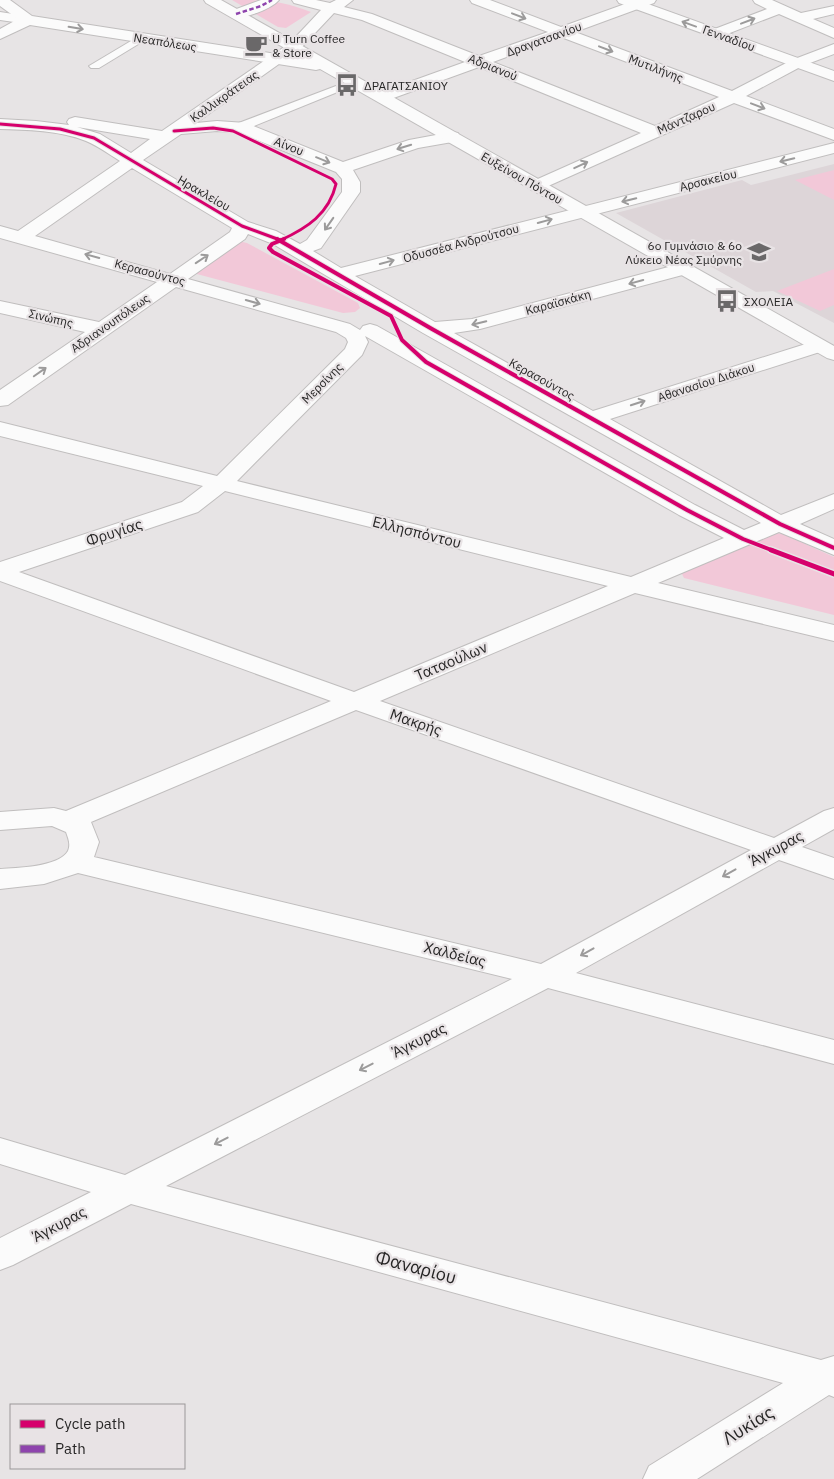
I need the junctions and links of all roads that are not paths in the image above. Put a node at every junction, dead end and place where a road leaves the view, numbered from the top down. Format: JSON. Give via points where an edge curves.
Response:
{"nodes":[{"id":1,"x":1,"y":0,"type":"edge"},
{"id":2,"x":211,"y":0,"type":"edge"},
{"id":3,"x":272,"y":0,"type":"edge"},
{"id":4,"x":299,"y":0,"type":"edge"},
{"id":5,"x":346,"y":0,"type":"edge"},
{"id":6,"x":477,"y":0,"type":"edge"},
{"id":7,"x":793,"y":0,"type":"edge"},
{"id":8,"x":636,"y":2,"type":"edge"},
{"id":9,"x":771,"y":5,"type":"edge"},
{"id":10,"x":330,"y":10,"type":"junction"},
{"id":11,"x":834,"y":10,"type":"edge"},
{"id":12,"x":236,"y":14,"type":"junction"},
{"id":13,"x":0,"y":16,"type":"edge"},
{"id":14,"x":799,"y":18,"type":"junction"},
{"id":15,"x":28,"y":20,"type":"junction"},
{"id":16,"x":561,"y":32,"type":"junction"},
{"id":17,"x":716,"y":33,"type":"junction"},
{"id":18,"x":834,"y":34,"type":"edge"},
{"id":19,"x":0,"y":35,"type":"edge"},
{"id":20,"x":141,"y":38,"type":"junction"},
{"id":21,"x":295,"y":46,"type":"junction"},
{"id":22,"x":834,"y":49,"type":"edge"},
{"id":23,"x":276,"y":59,"type":"junction"},
{"id":24,"x":481,"y":62,"type":"junction"},
{"id":25,"x":798,"y":63,"type":"junction"},
{"id":26,"x":95,"y":66,"type":"dead end"},
{"id":27,"x":330,"y":67,"type":"junction"},
{"id":28,"x":834,"y":76,"type":"edge"},
{"id":29,"x":336,"y":89,"type":"dead end"},
{"id":30,"x":382,"y":97,"type":"junction"},
{"id":31,"x":733,"y":97,"type":"junction"},
{"id":32,"x":0,"y":110,"type":"edge"},
{"id":33,"x":0,"y":124,"type":"edge"},
{"id":34,"x":240,"y":127,"type":"junction"},
{"id":35,"x":654,"y":132,"type":"junction"},
{"id":36,"x":171,"y":133,"type":"junction"},
{"id":37,"x":834,"y":135,"type":"edge"},
{"id":38,"x":452,"y":137,"type":"junction"},
{"id":39,"x":834,"y":148,"type":"edge"},
{"id":40,"x":130,"y":162,"type":"junction"},
{"id":41,"x":342,"y":168,"type":"junction"},
{"id":42,"x":537,"y":186,"type":"junction"},
{"id":43,"x":582,"y":212,"type":"junction"},
{"id":44,"x":242,"y":226,"type":"junction"},
{"id":45,"x":0,"y":232,"type":"edge"},
{"id":46,"x":22,"y":237,"type":"junction"},
{"id":47,"x":300,"y":251,"type":"junction"},
{"id":48,"x":683,"y":269,"type":"junction"},
{"id":49,"x":340,"y":274,"type":"junction"},
{"id":50,"x":173,"y":278,"type":"junction"},
{"id":51,"x":0,"y":307,"type":"edge"},
{"id":52,"x":101,"y":329,"type":"junction"},
{"id":53,"x":432,"y":329,"type":"junction"},
{"id":54,"x":362,"y":332,"type":"junction"},
{"id":55,"x":827,"y":350,"type":"edge"},
{"id":56,"x":0,"y":400,"type":"edge"},
{"id":57,"x":592,"y":418,"type":"junction"},
{"id":58,"x":0,"y":429,"type":"edge"},
{"id":59,"x":222,"y":483,"type":"junction"},
{"id":60,"x":834,"y":501,"type":"edge"},
{"id":61,"x":780,"y":524,"type":"junction"},
{"id":62,"x":743,"y":539,"type":"junction"},
{"id":63,"x":834,"y":548,"type":"edge"},
{"id":64,"x":0,"y":572,"type":"edge"},
{"id":65,"x":632,"y":585,"type":"junction"},
{"id":66,"x":834,"y":632,"type":"edge"},
{"id":67,"x":355,"y":701,"type":"junction"},
{"id":68,"x":834,"y":817,"type":"edge"},
{"id":69,"x":0,"y":821,"type":"edge"},
{"id":70,"x":68,"y":821,"type":"junction"},
{"id":71,"x":775,"y":848,"type":"junction"},
{"id":72,"x":74,"y":862,"type":"junction"},
{"id":73,"x":834,"y":868,"type":"edge"},
{"id":74,"x":0,"y":879,"type":"edge"},
{"id":75,"x":545,"y":976,"type":"junction"},
{"id":76,"x":834,"y":1052,"type":"edge"},
{"id":77,"x":0,"y":1151,"type":"edge"},
{"id":78,"x":126,"y":1189,"type":"junction"},
{"id":79,"x":0,"y":1255,"type":"edge"},
{"id":80,"x":831,"y":1377,"type":"edge"},
{"id":81,"x":663,"y":1479,"type":"edge"}],
"edges":[{"from":1,"to":15,"type":"street"},
{"from":2,"to":12,"type":"street","name":"Ευξείνου Πόντου"},
{"from":3,"to":12,"type":"street"},
{"from":4,"to":10,"type":"street"},
{"from":5,"to":10,"type":"street","name":"Καλλικράτειας"},
{"from":6,"to":16,"type":"street","name":"Μυτιλήνης","one_way":true},
{"from":7,"to":9,"type":"street"},
{"from":8,"to":16,"type":"street","name":"Δραγατσανίου"},
{"from":17,"to":8,"type":"street","name":"Γενναδίου","one_way":true},
{"from":9,"to":14,"type":"street"},
{"from":17,"to":9,"type":"street","one_way":true},
{"from":10,"to":21,"type":"street","name":"Καλλικράτειας"},
{"from":10,"to":24,"type":"street","name":"Αδριανού","via":[[367,17]]},
{"from":11,"to":14,"type":"street"},
{"from":12,"to":21,"type":"street","name":"Ευξείνου Πόντου"},
{"from":13,"to":15,"type":"street","name":"Νεαπόλεως"},
{"from":14,"to":18,"type":"street"},
{"from":15,"to":19,"type":"street"},
{"from":15,"to":20,"type":"street","name":"Νεαπόλεως","one_way":true},
{"from":16,"to":24,"type":"street","name":"Δραγατσανίου"},
{"from":16,"to":31,"type":"street","name":"Μυτιλήνης","one_way":true},
{"from":17,"to":25,"type":"street","name":"Γενναδίου"},
{"from":20,"to":23,"type":"street","name":"Νεαπόλεως"},
{"from":20,"to":26,"type":"lane"},
{"from":21,"to":23,"type":"street","name":"Καλλικράτειας"},
{"from":21,"to":27,"type":"street","name":"Ευξείνου Πόντου"},
{"from":22,"to":25,"type":"street","name":"Μάντζαρου"},
{"from":23,"to":27,"type":"street","name":"Νεαπόλεως"},
{"from":23,"to":36,"type":"street","name":"Καλλικράτειας"},
{"from":24,"to":30,"type":"street","name":"Δραγατσανίου"},
{"from":24,"to":35,"type":"street","name":"Αδριανού"},
{"from":25,"to":28,"type":"street","name":"Γενναδίου"},
{"from":25,"to":31,"type":"street","name":"Μάντζαρου"},
{"from":27,"to":30,"type":"street","name":"Ευξείνου Πόντου"},
{"from":29,"to":34,"type":"lane"},
{"from":30,"to":38,"type":"street","name":"Ευξείνου Πόντου"},
{"from":31,"to":35,"type":"street","name":"Μάντζαρου"},
{"from":31,"to":37,"type":"street","name":"Μυτιλήνης","one_way":true},
{"from":32,"to":36,"type":"street"},
{"from":33,"to":40,"type":"street","name":"Ηρακλείου","via":[[83,134]]},
{"from":34,"to":36,"type":"street","name":"Αίνου","via":[[217,126]]},
{"from":34,"to":41,"type":"street","name":"Αίνου","one_way":true},
{"from":42,"to":35,"type":"street","name":"Μάντζαρου","one_way":true},
{"from":36,"to":40,"type":"street","name":"Καλλικράτειας"},
{"from":38,"to":41,"type":"street","one_way":true,"via":[[415,144]]},
{"from":38,"to":42,"type":"street","name":"Ευξείνου Πόντου"},
{"from":39,"to":43,"type":"street","name":"Αρσακείου","one_way":true},
{"from":40,"to":44,"type":"street","name":"Ηρακλείου"},
{"from":40,"to":46,"type":"street","name":"Καλλικράτειας"},
{"from":41,"to":47,"type":"street","one_way":true,"via":[[350,176],[351,192],[314,244]]},
{"from":42,"to":43,"type":"street","name":"Ευξείνου Πόντου"},
{"from":43,"to":48,"type":"street","name":"Ευξείνου Πόντου"},
{"from":49,"to":43,"type":"street","name":"Οδυσσέα Ανδρούτσου","one_way":true},
{"from":44,"to":47,"type":"street","name":"Κερασούντος","via":[[269,234]]},
{"from":50,"to":44,"type":"street","name":"Αδριανουπόλεως","one_way":true,"via":[[238,235]]},
{"from":45,"to":46,"type":"street","name":"Κερασούντος"},
{"from":50,"to":46,"type":"street","name":"Κερασούντος","one_way":true},
{"from":47,"to":49,"type":"street","name":"Κερασούντος"},
{"from":48,"to":53,"type":"street","name":"Καραϊσκάκη","one_way":true,"via":[[473,325]]},
{"from":48,"to":55,"type":"street","name":"Ευξείνου Πόντου"},
{"from":49,"to":53,"type":"street","name":"Κερασούντος"},
{"from":50,"to":52,"type":"street","name":"Αδριανουπόλεως"},
{"from":50,"to":54,"type":"street","name":"Κερασούντος","one_way":true},
{"from":51,"to":52,"type":"street","name":"Σινώπης"},
{"from":56,"to":52,"type":"street","name":"Αδριανουπόλεως","one_way":true},
{"from":53,"to":54,"type":"street","via":[[396,327]]},
{"from":53,"to":57,"type":"street","name":"Κερασούντος"},
{"from":54,"to":59,"type":"street","name":"Μερσίνης","via":[[355,351]]},
{"from":54,"to":62,"type":"street","name":"Κερασούντος"},
{"from":57,"to":55,"type":"street","name":"Αθανασίου Διάκου","one_way":true},
{"from":57,"to":61,"type":"street","name":"Κερασούντος"},
{"from":58,"to":59,"type":"street","name":"Ελλησπόντου"},
{"from":59,"to":64,"type":"street","name":"Φρυγίας","via":[[190,506]]},
{"from":59,"to":65,"type":"street","name":"Ελλησπόντου"},
{"from":60,"to":61,"type":"street","name":"Ταταούλων"},
{"from":61,"to":62,"type":"street","name":"Ταταούλων"},
{"from":61,"to":63,"type":"street","name":"Κερασούντος"},
{"from":62,"to":65,"type":"street","name":"Ταταούλων"},
{"from":64,"to":67,"type":"street","name":"Μακρής"},
{"from":65,"to":66,"type":"street","name":"Ελλησπόντου"},
{"from":65,"to":67,"type":"street","name":"Ταταούλων"},
{"from":67,"to":70,"type":"street","name":"Ταταούλων"},
{"from":67,"to":71,"type":"street","name":"Μακρής"},
{"from":68,"to":71,"type":"street","name":"Άγκυρας"},
{"from":69,"to":70,"type":"street","via":[[54,817]]},
{"from":70,"to":72,"type":"street","via":[[79,826],[85,843]]},
{"from":71,"to":73,"type":"street","name":"Μακρής"},
{"from":71,"to":75,"type":"street","name":"Άγκυρας","one_way":true},
{"from":72,"to":74,"type":"street","via":[[62,870],[46,874]]},
{"from":72,"to":75,"type":"street","name":"Χαλδείας"},
{"from":75,"to":76,"type":"street","name":"Χαλδείας"},
{"from":75,"to":78,"type":"street","name":"Άγκυρας","one_way":true},
{"from":77,"to":78,"type":"street","name":"Φαναρίου"},
{"from":78,"to":79,"type":"street","name":"Άγκυρας"},
{"from":78,"to":80,"type":"street","name":"Φαναρίου"},
{"from":80,"to":81,"type":"street","name":"Λυκίας"}]}
